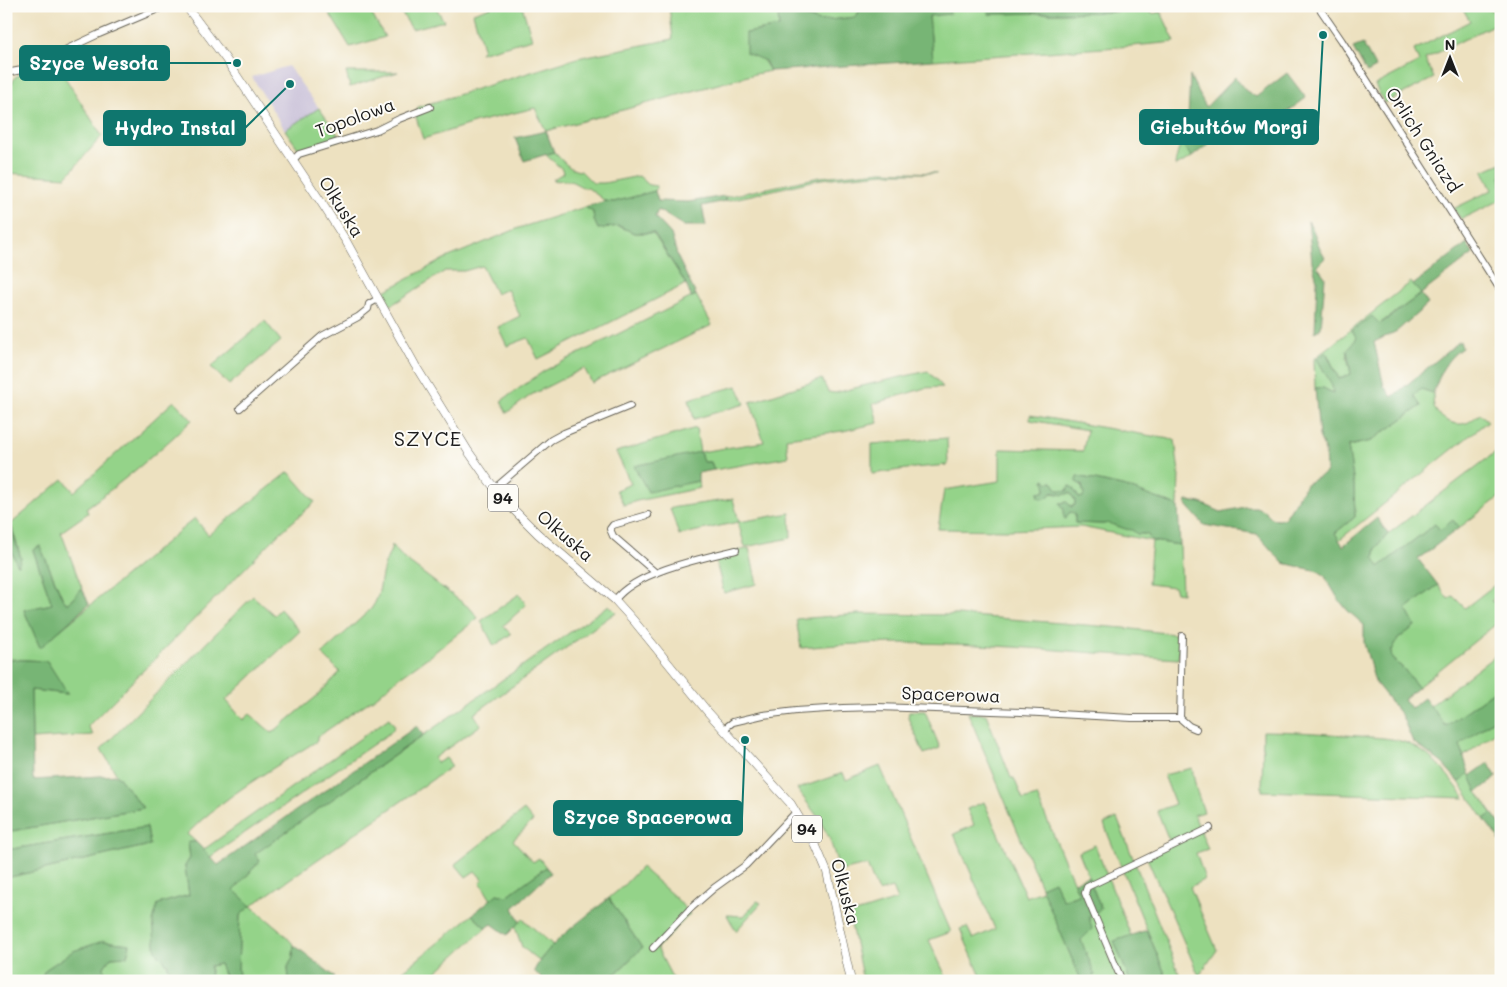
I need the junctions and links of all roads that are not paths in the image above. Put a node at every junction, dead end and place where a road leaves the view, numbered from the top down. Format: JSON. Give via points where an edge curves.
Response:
{"nodes":[{"id":1,"x":165,"y":6,"type":"edge"},
{"id":2,"x":186,"y":6,"type":"edge"},
{"id":3,"x":1318,"y":6,"type":"edge"},
{"id":4,"x":6,"y":74,"type":"edge"},
{"id":5,"x":430,"y":106,"type":"dead end"},
{"id":6,"x":293,"y":160,"type":"junction"},
{"id":7,"x":1501,"y":291,"type":"edge"},
{"id":8,"x":378,"y":299,"type":"junction"},
{"id":9,"x":630,"y":406,"type":"dead end"},
{"id":10,"x":240,"y":408,"type":"dead end"},
{"id":11,"x":495,"y":488,"type":"junction"},
{"id":12,"x":648,"y":516,"type":"dead end"},
{"id":13,"x":736,"y":550,"type":"dead end"},
{"id":14,"x":656,"y":573,"type":"junction"},
{"id":15,"x":615,"y":600,"type":"junction"},
{"id":16,"x":1182,"y":636,"type":"dead end"},
{"id":17,"x":1182,"y":719,"type":"junction"},
{"id":18,"x":724,"y":729,"type":"junction"},
{"id":19,"x":1196,"y":729,"type":"dead end"},
{"id":20,"x":796,"y":812,"type":"junction"},
{"id":21,"x":1210,"y":828,"type":"dead end"},
{"id":22,"x":653,"y":948,"type":"dead end"},
{"id":23,"x":851,"y":981,"type":"edge"},
{"id":24,"x":1122,"y":981,"type":"edge"}],
"edges":[{"from":1,"to":4,"type":"street","via":[[22,70]]},
{"from":2,"to":6,"type":"main road","name":"Olkuska","number":"94"},
{"from":3,"to":7,"type":"street","name":"Orlich Gniazd"},
{"from":5,"to":6,"type":"street","name":"Topolowa","via":[[377,130],[299,154]]},
{"from":6,"to":8,"type":"main road","name":"Olkuska","number":"94"},
{"from":8,"to":10,"type":"street","via":[[358,317],[322,336]]},
{"from":8,"to":11,"type":"main road","name":"Olkuska","number":"94","via":[[468,451]]},
{"from":9,"to":11,"type":"street","via":[[551,440]]},
{"from":11,"to":15,"type":"main road","name":"Olkuska","number":"94","via":[[538,534]]},
{"from":12,"to":14,"type":"street","via":[[613,525],[610,529],[613,536]]},
{"from":13,"to":14,"type":"street"},
{"from":14,"to":15,"type":"street","via":[[622,592]]},
{"from":15,"to":18,"type":"main road","name":"Olkuska","number":"94"},
{"from":16,"to":17,"type":"street"},
{"from":17,"to":18,"type":"street","name":"Spacerowa","via":[[853,708],[763,715],[733,722]]},
{"from":17,"to":19,"type":"street"},
{"from":18,"to":20,"type":"main road","name":"Olkuska","number":"94"},
{"from":20,"to":22,"type":"street","via":[[746,865],[690,909]]},
{"from":20,"to":23,"type":"main road","name":"Olkuska","number":"94","via":[[827,872]]},
{"from":21,"to":24,"type":"street","via":[[1087,887],[1085,893]]}]}
